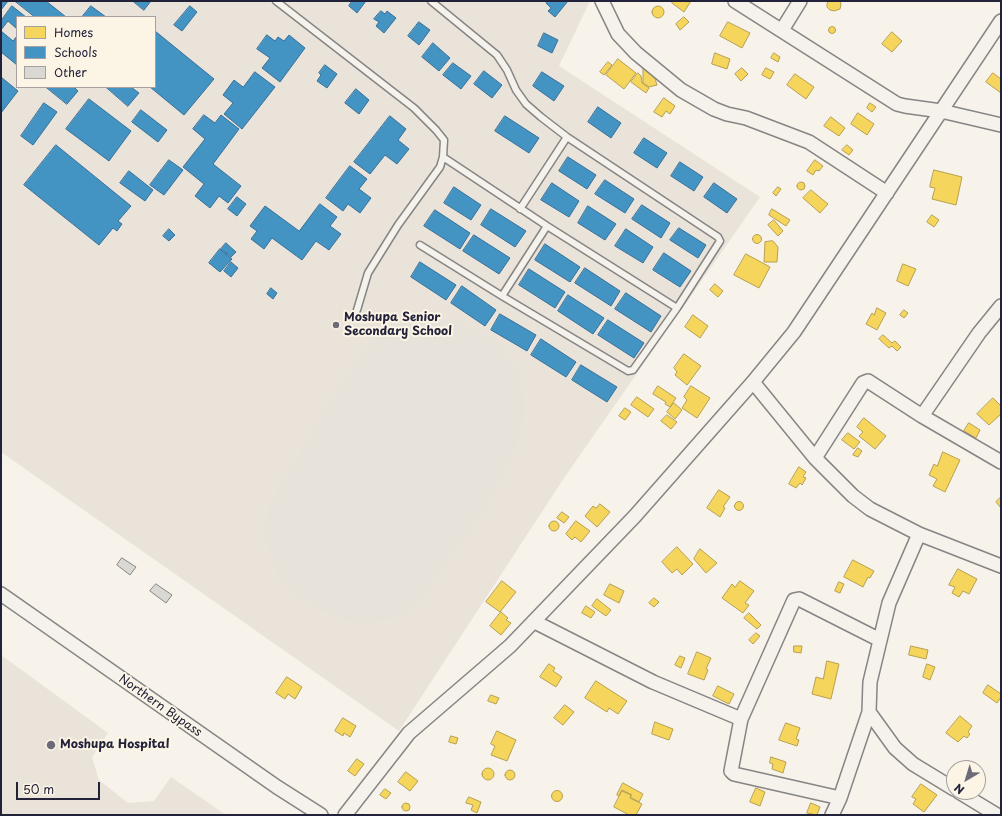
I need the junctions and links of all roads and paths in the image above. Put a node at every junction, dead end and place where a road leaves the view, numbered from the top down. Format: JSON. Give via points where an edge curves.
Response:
{"nodes":[{"id":1,"x":276,"y":1,"type":"edge"},
{"id":2,"x":431,"y":1,"type":"edge"},
{"id":3,"x":602,"y":1,"type":"edge"},
{"id":4,"x":735,"y":1,"type":"edge"},
{"id":5,"x":800,"y":1,"type":"edge"},
{"id":6,"x":1001,"y":20,"type":"edge"},
{"id":7,"x":782,"y":30,"type":"junction"},
{"id":8,"x":941,"y":111,"type":"junction"},
{"id":9,"x":1001,"y":125,"type":"edge"},
{"id":10,"x":567,"y":137,"type":"junction"},
{"id":11,"x":443,"y":157,"type":"junction"},
{"id":12,"x":887,"y":193,"type":"junction"},
{"id":13,"x":520,"y":209,"type":"junction"},
{"id":14,"x":547,"y":226,"type":"junction"},
{"id":15,"x":420,"y":245,"type":"dead end"},
{"id":16,"x":502,"y":296,"type":"junction"},
{"id":17,"x":1001,"y":306,"type":"edge"},
{"id":18,"x":677,"y":308,"type":"junction"},
{"id":19,"x":357,"y":310,"type":"dead end"},
{"id":20,"x":752,"y":382,"type":"junction"},
{"id":21,"x":922,"y":416,"type":"junction"},
{"id":22,"x":815,"y":458,"type":"junction"},
{"id":23,"x":1000,"y":460,"type":"edge"},
{"id":24,"x":919,"y":534,"type":"junction"},
{"id":25,"x":1001,"y":566,"type":"edge"},
{"id":26,"x":1,"y":594,"type":"edge"},
{"id":27,"x":535,"y":622,"type":"junction"},
{"id":28,"x":880,"y":640,"type":"junction"},
{"id":29,"x":869,"y":712,"type":"junction"},
{"id":30,"x":741,"y":719,"type":"junction"},
{"id":31,"x":946,"y":784,"type":"edge"},
{"id":32,"x":840,"y":798,"type":"junction"},
{"id":33,"x":967,"y":800,"type":"edge"},
{"id":34,"x":976,"y":810,"type":"edge"},
{"id":35,"x":321,"y":815,"type":"edge"},
{"id":36,"x":345,"y":815,"type":"edge"},
{"id":37,"x":832,"y":815,"type":"edge"},
{"id":38,"x":997,"y":815,"type":"edge"}],
"edges":[{"from":1,"to":11,"type":"lane","via":[[414,108],[444,140]]},
{"from":2,"to":10,"type":"lane","via":[[497,55],[526,104]]},
{"from":3,"to":12,"type":"street","via":[[618,34],[636,53],[681,90],[714,109],[746,118],[808,142]]},
{"from":4,"to":7,"type":"street"},
{"from":5,"to":7,"type":"street"},
{"from":6,"to":8,"type":"street"},
{"from":7,"to":8,"type":"street","via":[[897,104]]},
{"from":8,"to":9,"type":"street"},
{"from":8,"to":12,"type":"street"},
{"from":10,"to":13,"type":"lane"},
{"from":10,"to":18,"type":"lane","via":[[720,238]]},
{"from":11,"to":13,"type":"lane"},
{"from":11,"to":19,"type":"lane","via":[[440,167],[398,225],[368,273]]},
{"from":12,"to":20,"type":"street","via":[[802,322]]},
{"from":13,"to":14,"type":"lane"},
{"from":14,"to":16,"type":"lane"},
{"from":14,"to":18,"type":"lane"},
{"from":15,"to":16,"type":"lane"},
{"from":16,"to":18,"type":"lane","via":[[628,371],[633,370]]},
{"from":17,"to":21,"type":"street","via":[[979,333]]},
{"from":20,"to":22,"type":"street"},
{"from":20,"to":27,"type":"street","via":[[635,516]]},
{"from":21,"to":22,"type":"street","via":[[868,381],[863,383]]},
{"from":21,"to":23,"type":"street"},
{"from":22,"to":24,"type":"street","via":[[853,496]]},
{"from":24,"to":25,"type":"street"},
{"from":24,"to":28,"type":"street","via":[[889,603]]},
{"from":26,"to":35,"type":"street","name":"Northern Bypass"},
{"from":27,"to":30,"type":"street","via":[[653,682]]},
{"from":27,"to":36,"type":"street","via":[[486,668],[409,733]]},
{"from":28,"to":29,"type":"street","via":[[870,682]]},
{"from":28,"to":30,"type":"street","via":[[799,599],[794,600]]},
{"from":29,"to":31,"type":"street","via":[[895,748],[913,764]]},
{"from":29,"to":32,"type":"street"},
{"from":30,"to":32,"type":"street","via":[[732,772],[734,774]]},
{"from":32,"to":37,"type":"street"},
{"from":33,"to":34,"type":"street"},
{"from":34,"to":38,"type":"street"}]}
